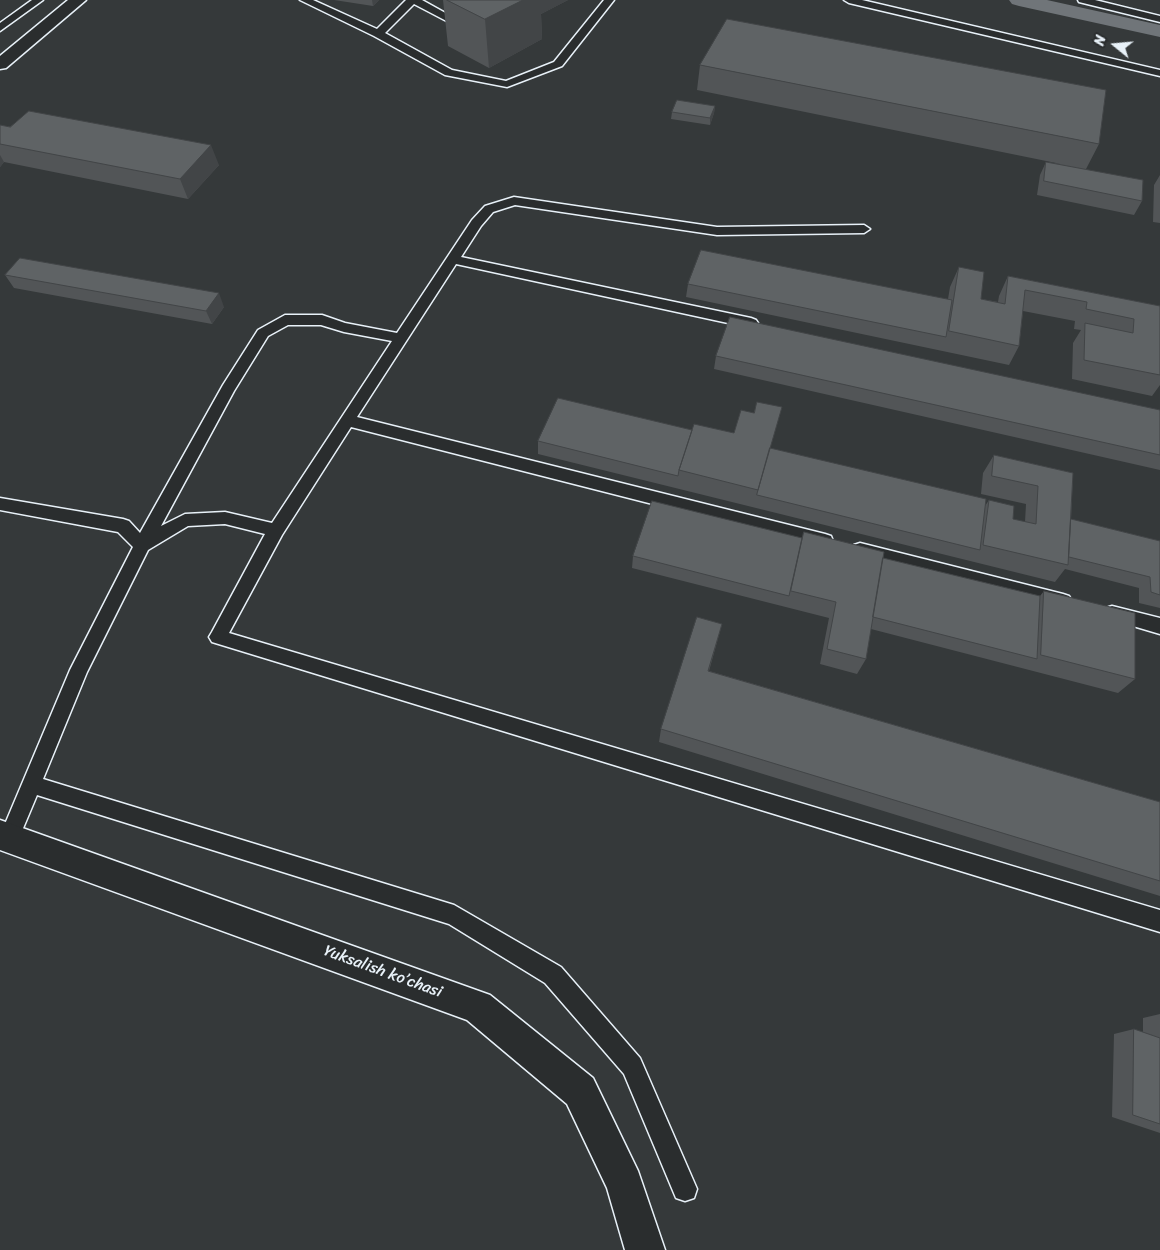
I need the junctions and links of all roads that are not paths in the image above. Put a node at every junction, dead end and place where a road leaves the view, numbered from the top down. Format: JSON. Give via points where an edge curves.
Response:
{"nodes":[{"id":1,"x":38,"y":0,"type":"edge"},
{"id":2,"x":78,"y":0,"type":"edge"},
{"id":3,"x":305,"y":0,"type":"edge"},
{"id":4,"x":413,"y":0,"type":"edge"},
{"id":5,"x":609,"y":0,"type":"edge"},
{"id":6,"x":849,"y":0,"type":"edge"},
{"id":7,"x":1083,"y":0,"type":"edge"},
{"id":8,"x":1160,"y":19,"type":"edge"},
{"id":9,"x":462,"y":25,"type":"dead end"},
{"id":10,"x":0,"y":28,"type":"edge"},
{"id":11,"x":378,"y":34,"type":"junction"},
{"id":12,"x":0,"y":64,"type":"edge"},
{"id":13,"x":1160,"y":73,"type":"edge"},
{"id":14,"x":864,"y":229,"type":"dead end"},
{"id":15,"x":452,"y":259,"type":"junction"},
{"id":16,"x":762,"y":326,"type":"edge"},
{"id":17,"x":400,"y":338,"type":"junction"},
{"id":18,"x":347,"y":420,"type":"junction"},
{"id":19,"x":0,"y":504,"type":"edge"},
{"id":20,"x":276,"y":530,"type":"junction"},
{"id":21,"x":142,"y":545,"type":"junction"},
{"id":22,"x":1160,"y":626,"type":"edge"},
{"id":23,"x":31,"y":784,"type":"junction"},
{"id":24,"x":4,"y":837,"type":"edge"},
{"id":25,"x":1160,"y":922,"type":"edge"},
{"id":26,"x":685,"y":1189,"type":"dead end"},
{"id":27,"x":646,"y":1250,"type":"edge"}],
"edges":[{"from":1,"to":10,"type":"lane"},
{"from":2,"to":12,"type":"street"},
{"from":3,"to":11,"type":"lane"},
{"from":4,"to":9,"type":"lane"},
{"from":4,"to":11,"type":"lane"},
{"from":5,"to":11,"type":"lane","via":[[558,64],[507,84],[449,73]]},
{"from":6,"to":13,"type":"lane"},
{"from":7,"to":8,"type":"lane"},
{"from":14,"to":15,"type":"lane","via":[[717,231],[514,201],[489,209],[476,222]]},
{"from":15,"to":16,"type":"lane"},
{"from":15,"to":17,"type":"lane"},
{"from":17,"to":18,"type":"lane"},
{"from":17,"to":21,"type":"lane","via":[[322,320],[285,320],[263,333],[228,388]]},
{"from":18,"to":20,"type":"lane"},
{"from":18,"to":22,"type":"lane"},
{"from":19,"to":21,"type":"lane","via":[[122,526]]},
{"from":20,"to":21,"type":"lane","via":[[225,518],[185,520]]},
{"from":20,"to":25,"type":"lane","via":[[218,637]]},
{"from":21,"to":23,"type":"lane","via":[[78,670]]},
{"from":23,"to":24,"type":"lane"},
{"from":23,"to":26,"type":"lane","via":[[454,915],[553,975],[632,1066]]},
{"from":24,"to":27,"type":"street","name":"Yuksalish ko’chasi","via":[[478,1006],[580,1091],[625,1184]]}]}
